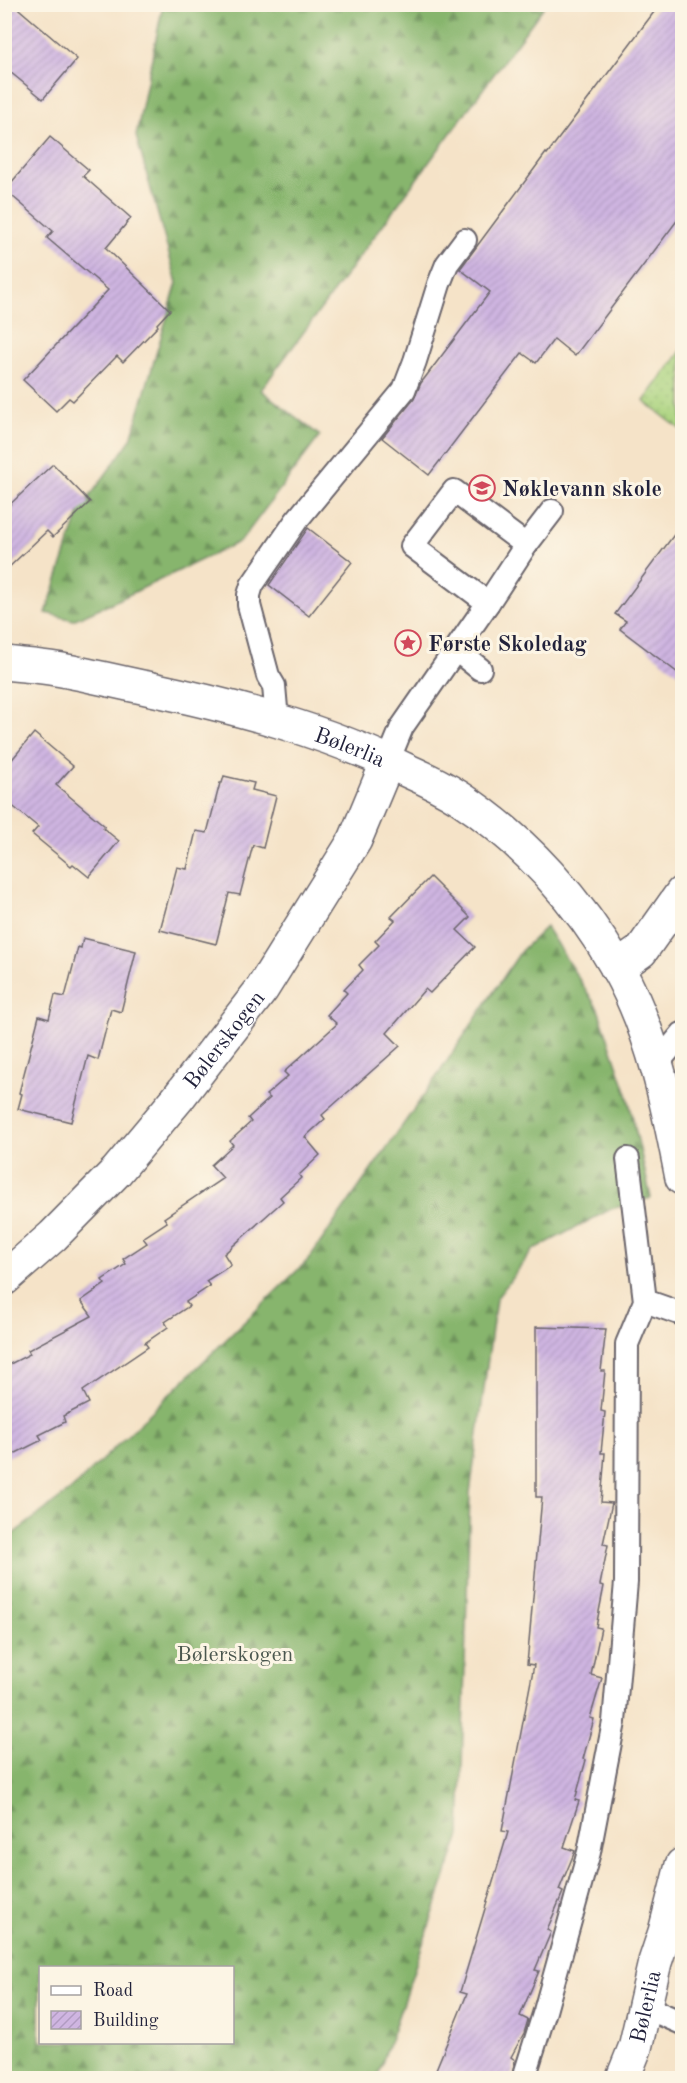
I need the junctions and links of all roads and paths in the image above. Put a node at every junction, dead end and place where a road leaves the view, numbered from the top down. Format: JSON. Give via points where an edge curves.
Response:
{"nodes":[{"id":1,"x":465,"y":240,"type":"dead end"},
{"id":2,"x":552,"y":511,"type":"dead end"},
{"id":3,"x":526,"y":545,"type":"junction"},
{"id":4,"x":488,"y":603,"type":"junction"},
{"id":5,"x":456,"y":650,"type":"junction"},
{"id":6,"x":4,"y":663,"type":"edge"},
{"id":7,"x":480,"y":669,"type":"dead end"},
{"id":8,"x":278,"y":720,"type":"junction"},
{"id":9,"x":388,"y":761,"type":"junction"},
{"id":10,"x":682,"y":893,"type":"edge"},
{"id":11,"x":617,"y":968,"type":"junction"},
{"id":12,"x":682,"y":1034,"type":"edge"},
{"id":13,"x":657,"y":1065,"type":"junction"},
{"id":14,"x":676,"y":1108,"type":"edge"},
{"id":15,"x":628,"y":1159,"type":"dead end"},
{"id":16,"x":682,"y":1178,"type":"edge"},
{"id":17,"x":4,"y":1278,"type":"edge"},
{"id":18,"x":645,"y":1301,"type":"junction"},
{"id":19,"x":682,"y":1314,"type":"edge"},
{"id":20,"x":682,"y":1865,"type":"edge"},
{"id":21,"x":645,"y":2007,"type":"junction"},
{"id":22,"x":682,"y":2023,"type":"edge"},
{"id":23,"x":524,"y":2079,"type":"edge"},
{"id":24,"x":623,"y":2079,"type":"edge"}],
"edges":[{"from":1,"to":8,"type":"lane","via":[[447,264],[404,390],[296,521],[252,585],[249,605],[274,686]]},
{"from":2,"to":3,"type":"lane"},
{"from":3,"to":4,"type":"lane"},
{"from":3,"to":4,"type":"lane","via":[[454,491],[412,546]]},
{"from":4,"to":5,"type":"lane"},
{"from":5,"to":7,"type":"lane"},
{"from":5,"to":9,"type":"lane","via":[[402,727]]},
{"from":6,"to":8,"type":"street","name":"Bølerlia","via":[[55,668]]},
{"from":8,"to":9,"type":"street","name":"Bølerlia"},
{"from":9,"to":11,"type":"street","name":"Bølerlia","via":[[459,797],[520,844],[586,920]]},
{"from":9,"to":17,"type":"street","name":"Bølerskogen","via":[[355,840],[262,989],[116,1172],[53,1236]]},
{"from":10,"to":11,"type":"street","via":[[641,951]]},
{"from":11,"to":13,"type":"street","name":"Bølerlia","via":[[645,1027]]},
{"from":12,"to":13,"type":"lane"},
{"from":13,"to":14,"type":"street","name":"Bølerlia"},
{"from":14,"to":16,"type":"street","name":"Bølerlia"},
{"from":15,"to":18,"type":"lane"},
{"from":18,"to":19,"type":"lane"},
{"from":18,"to":23,"type":"lane","via":[[627,1344],[626,1582],[614,1722],[589,1852]]},
{"from":20,"to":21,"type":"street","name":"Bølerlia"},
{"from":21,"to":22,"type":"lane"},
{"from":21,"to":24,"type":"street","name":"Bølerlia"}]}
